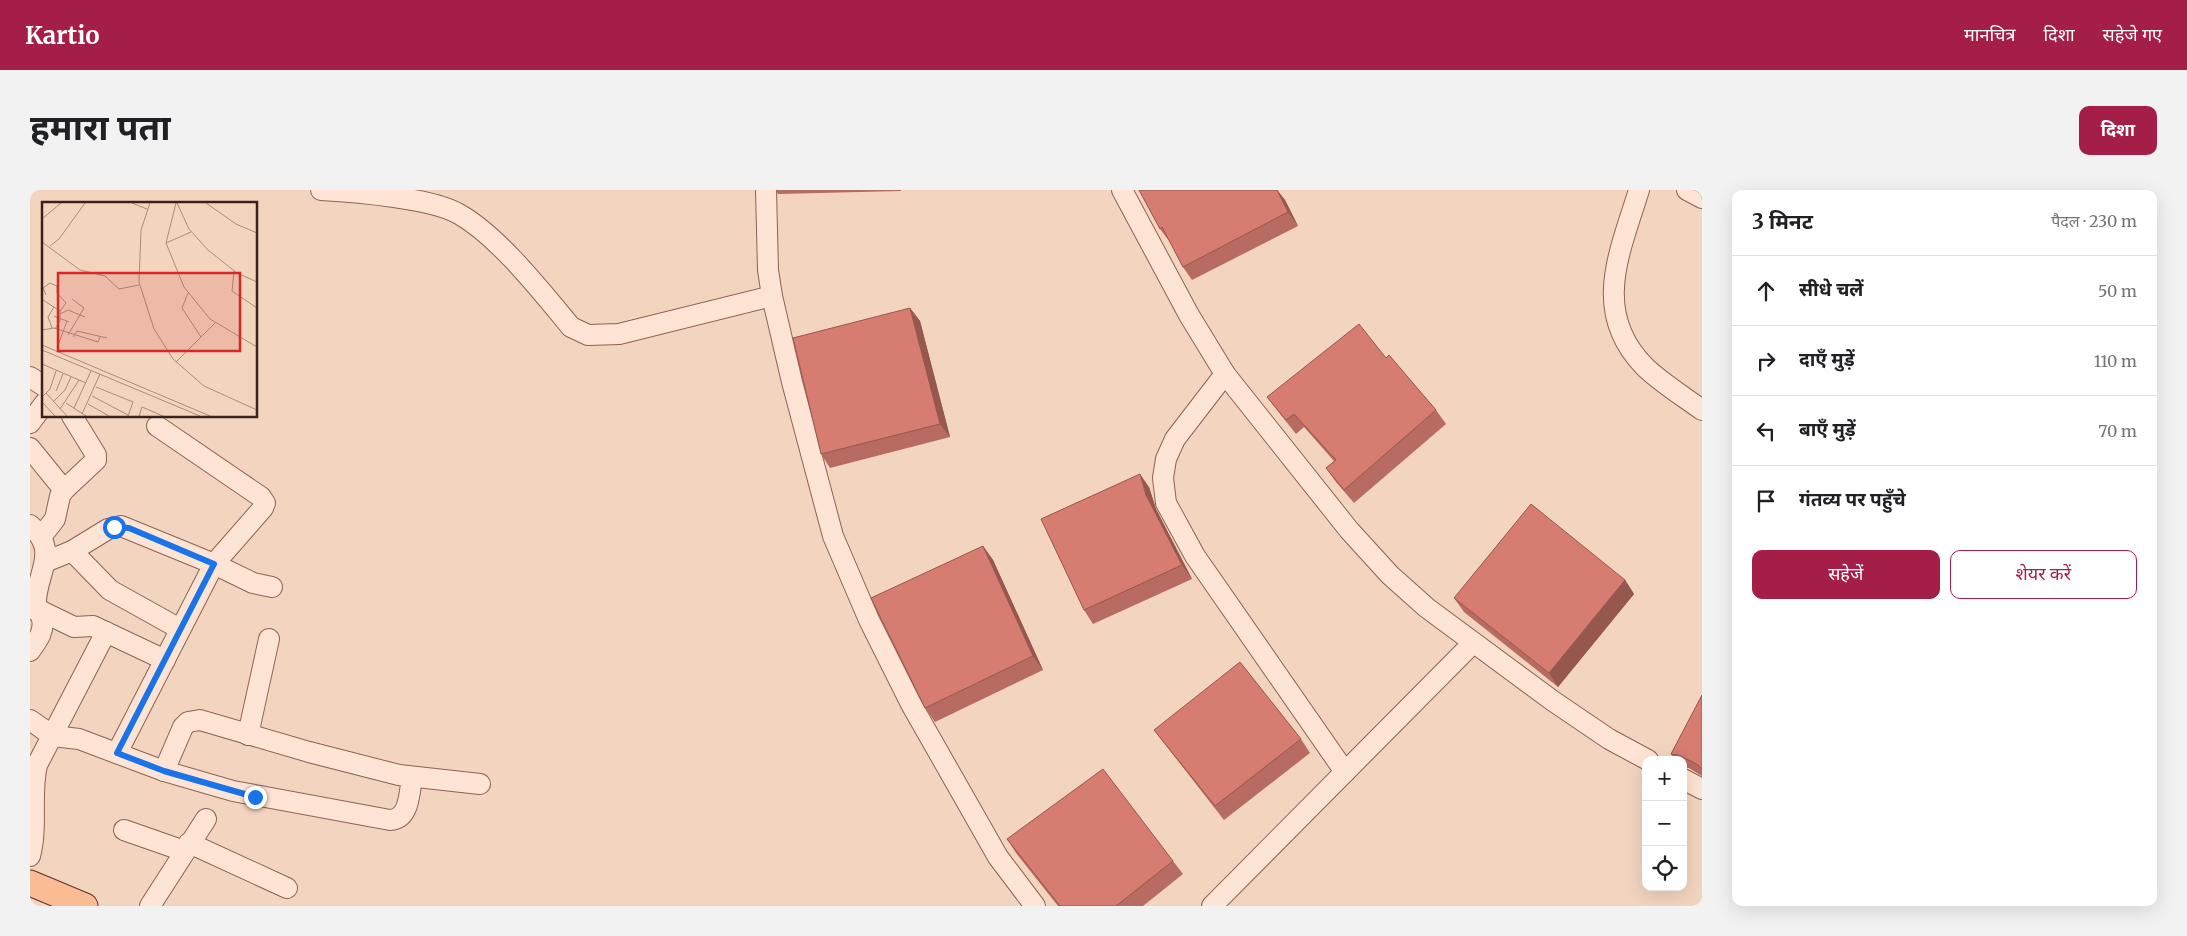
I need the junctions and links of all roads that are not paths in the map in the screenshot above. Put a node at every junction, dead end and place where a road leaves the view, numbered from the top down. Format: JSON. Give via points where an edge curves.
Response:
{"nodes":[{"id":1,"x":322,"y":190,"type":"edge"},
{"id":2,"x":766,"y":190,"type":"edge"},
{"id":3,"x":1122,"y":190,"type":"edge"},
{"id":4,"x":1639,"y":190,"type":"edge"},
{"id":5,"x":1687,"y":190,"type":"edge"},
{"id":6,"x":1702,"y":198,"type":"edge"},
{"id":7,"x":772,"y":296,"type":"junction"},
{"id":8,"x":1225,"y":374,"type":"junction"},
{"id":9,"x":30,"y":377,"type":"edge"},
{"id":10,"x":42,"y":385,"type":"edge"},
{"id":11,"x":42,"y":407,"type":"edge"},
{"id":12,"x":1702,"y":410,"type":"edge"},
{"id":13,"x":73,"y":418,"type":"edge"},
{"id":14,"x":30,"y":424,"type":"edge"},
{"id":15,"x":157,"y":426,"type":"dead end"},
{"id":16,"x":30,"y":448,"type":"edge"},
{"id":17,"x":64,"y":490,"type":"junction"},
{"id":18,"x":36,"y":531,"type":"edge"},
{"id":19,"x":72,"y":551,"type":"junction"},
{"id":20,"x":45,"y":562,"type":"junction"},
{"id":21,"x":214,"y":564,"type":"junction"},
{"id":22,"x":272,"y":587,"type":"dead end"},
{"id":23,"x":34,"y":609,"type":"edge"},
{"id":24,"x":180,"y":629,"type":"junction"},
{"id":25,"x":106,"y":632,"type":"junction"},
{"id":26,"x":269,"y":639,"type":"dead end"},
{"id":27,"x":1473,"y":643,"type":"junction"},
{"id":28,"x":30,"y":651,"type":"edge"},
{"id":29,"x":165,"y":660,"type":"junction"},
{"id":30,"x":30,"y":720,"type":"edge"},
{"id":31,"x":248,"y":734,"type":"junction"},
{"id":32,"x":53,"y":736,"type":"junction"},
{"id":33,"x":117,"y":753,"type":"junction"},
{"id":34,"x":1642,"y":757,"type":"edge"},
{"id":35,"x":164,"y":771,"type":"junction"},
{"id":36,"x":1345,"y":772,"type":"junction"},
{"id":37,"x":412,"y":778,"type":"junction"},
{"id":38,"x":1687,"y":781,"type":"edge"},
{"id":39,"x":480,"y":784,"type":"dead end"},
{"id":40,"x":1702,"y":789,"type":"edge"},
{"id":41,"x":206,"y":819,"type":"dead end"},
{"id":42,"x":124,"y":830,"type":"dead end"},
{"id":43,"x":186,"y":847,"type":"junction"},
{"id":44,"x":30,"y":856,"type":"edge"},
{"id":45,"x":30,"y":883,"type":"edge"},
{"id":46,"x":287,"y":888,"type":"dead end"},
{"id":47,"x":85,"y":906,"type":"edge"},
{"id":48,"x":150,"y":906,"type":"edge"},
{"id":49,"x":1035,"y":906,"type":"edge"},
{"id":50,"x":1212,"y":906,"type":"edge"}],
"edges":[{"from":1,"to":7,"type":"street","via":[[440,205],[459,214],[487,234],[571,327],[588,335],[619,334]]},
{"from":2,"to":7,"type":"street","via":[[768,270]]},
{"from":3,"to":8,"type":"street","via":[[1189,315]]},
{"from":4,"to":12,"type":"street","via":[[1615,269],[1612,300],[1618,327],[1629,349],[1645,367]]},
{"from":5,"to":6,"type":"street"},
{"from":7,"to":49,"type":"street","via":[[833,536],[869,620],[911,704],[998,857]]},
{"from":8,"to":27,"type":"street","via":[[1349,530],[1390,575]]},
{"from":8,"to":36,"type":"street","via":[[1175,439],[1166,459],[1166,503],[1195,556]]},
{"from":9,"to":10,"type":"street"},
{"from":11,"to":14,"type":"street"},
{"from":13,"to":17,"type":"street","via":[[97,458]]},
{"from":15,"to":21,"type":"street","via":[[261,496],[265,503]]},
{"from":16,"to":17,"type":"street"},
{"from":17,"to":18,"type":"street","via":[[55,519]]},
{"from":18,"to":20,"type":"street"},
{"from":19,"to":20,"type":"street"},
{"from":19,"to":21,"type":"street","via":[[108,528],[122,526]]},
{"from":19,"to":24,"type":"street","via":[[110,590]]},
{"from":20,"to":23,"type":"street"},
{"from":21,"to":22,"type":"street","via":[[253,583]]},
{"from":21,"to":24,"type":"street"},
{"from":23,"to":25,"type":"street","via":[[74,627],[89,625]]},
{"from":23,"to":28,"type":"street","via":[[41,618],[42,630]]},
{"from":24,"to":29,"type":"street"},
{"from":25,"to":29,"type":"street"},
{"from":25,"to":32,"type":"street"},
{"from":26,"to":31,"type":"street"},
{"from":27,"to":34,"type":"street","via":[[1553,702]]},
{"from":27,"to":36,"type":"street"},
{"from":29,"to":33,"type":"street"},
{"from":30,"to":32,"type":"street"},
{"from":31,"to":35,"type":"street","via":[[200,720],[188,722]]},
{"from":31,"to":37,"type":"street"},
{"from":32,"to":33,"type":"street","via":[[79,739]]},
{"from":32,"to":44,"type":"street","via":[[35,772]]},
{"from":33,"to":35,"type":"street"},
{"from":35,"to":37,"type":"street","via":[[255,797],[390,820],[397,820],[405,813]]},
{"from":36,"to":50,"type":"street"},
{"from":37,"to":39,"type":"street"},
{"from":38,"to":40,"type":"street"},
{"from":41,"to":43,"type":"street"},
{"from":42,"to":43,"type":"street"},
{"from":43,"to":46,"type":"street"},
{"from":43,"to":48,"type":"street"},
{"from":45,"to":47,"type":"main road"}]}
